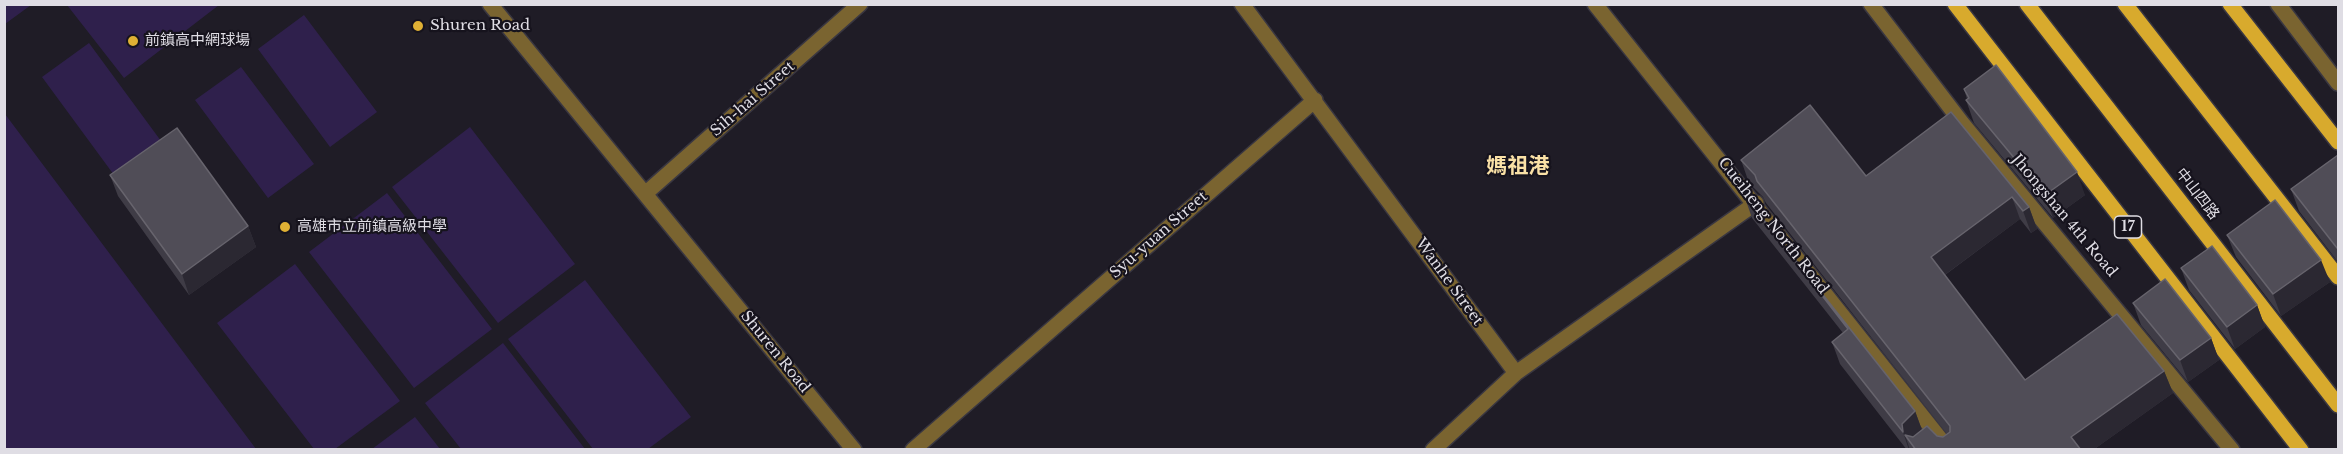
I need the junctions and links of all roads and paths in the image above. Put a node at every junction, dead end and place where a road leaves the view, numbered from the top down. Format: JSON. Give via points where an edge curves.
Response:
{"nodes":[{"id":1,"x":490,"y":4,"type":"edge"},
{"id":2,"x":860,"y":4,"type":"edge"},
{"id":3,"x":1242,"y":4,"type":"edge"},
{"id":4,"x":1595,"y":4,"type":"edge"},
{"id":5,"x":1871,"y":4,"type":"edge"},
{"id":6,"x":1955,"y":4,"type":"edge"},
{"id":7,"x":2027,"y":4,"type":"edge"},
{"id":8,"x":2125,"y":4,"type":"edge"},
{"id":9,"x":2230,"y":4,"type":"edge"},
{"id":10,"x":2278,"y":4,"type":"edge"},
{"id":11,"x":2338,"y":83,"type":"edge"},
{"id":12,"x":1315,"y":100,"type":"junction"},
{"id":13,"x":2338,"y":142,"type":"edge"},
{"id":14,"x":645,"y":193,"type":"junction"},
{"id":15,"x":1756,"y":203,"type":"junction"},
{"id":16,"x":2338,"y":277,"type":"edge"},
{"id":17,"x":1516,"y":373,"type":"junction"},
{"id":18,"x":2338,"y":405,"type":"edge"},
{"id":19,"x":1937,"y":434,"type":"junction"},
{"id":20,"x":1925,"y":444,"type":"edge"},
{"id":21,"x":854,"y":450,"type":"edge"},
{"id":22,"x":913,"y":450,"type":"edge"},
{"id":23,"x":1433,"y":450,"type":"edge"},
{"id":24,"x":1949,"y":450,"type":"edge"},
{"id":25,"x":2232,"y":450,"type":"edge"},
{"id":26,"x":2301,"y":450,"type":"edge"}],
"edges":[{"from":1,"to":14,"type":"street","name":"Shuren Road"},
{"from":2,"to":14,"type":"street","name":"Sih-hai Street"},
{"from":3,"to":12,"type":"street"},
{"from":4,"to":15,"type":"street","name":"Cueiheng North Road"},
{"from":5,"to":25,"type":"street","name":"Jhongshan 4th Road","via":[[1962,123]]},
{"from":6,"to":26,"type":"main road","number":"17"},
{"from":7,"to":18,"type":"main road","name":"中山四路"},
{"from":8,"to":16,"type":"main road"},
{"from":9,"to":13,"type":"main road"},
{"from":10,"to":11,"type":"street"},
{"from":12,"to":17,"type":"street","name":"Wanhe Street"},
{"from":12,"to":22,"type":"street","name":"Syu-yuan Street"},
{"from":14,"to":21,"type":"street","name":"Shuren Road"},
{"from":15,"to":17,"type":"street"},
{"from":15,"to":19,"type":"street","name":"Cueiheng North Road"},
{"from":17,"to":23,"type":"street"},
{"from":19,"to":20,"type":"street"},
{"from":19,"to":24,"type":"street","name":"Cueiheng North Road"}]}
